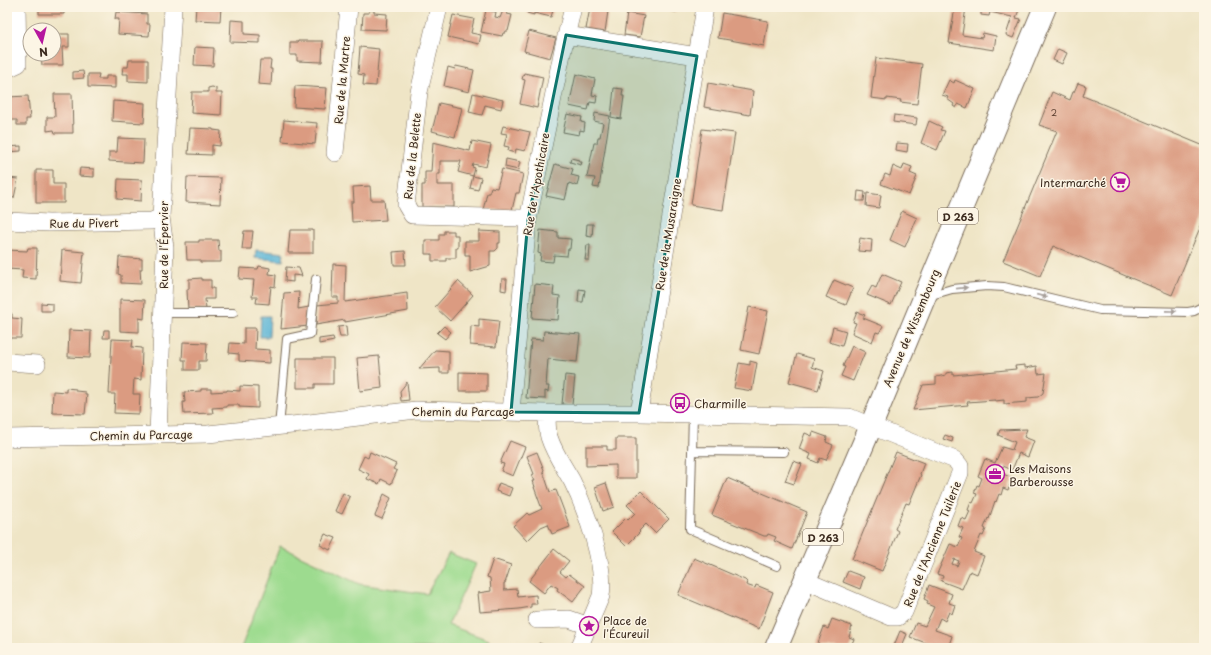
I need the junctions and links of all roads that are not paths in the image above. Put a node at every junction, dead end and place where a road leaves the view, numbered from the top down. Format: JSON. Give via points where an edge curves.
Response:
{"nodes":[{"id":1,"x":17,"y":7,"type":"edge"},
{"id":2,"x":173,"y":7,"type":"edge"},
{"id":3,"x":349,"y":7,"type":"edge"},
{"id":4,"x":439,"y":7,"type":"edge"},
{"id":5,"x":573,"y":7,"type":"edge"},
{"id":6,"x":705,"y":7,"type":"edge"},
{"id":7,"x":1045,"y":7,"type":"edge"},
{"id":8,"x":566,"y":35,"type":"junction"},
{"id":9,"x":697,"y":56,"type":"junction"},
{"id":10,"x":7,"y":70,"type":"edge"},
{"id":11,"x":335,"y":153,"type":"dead end"},
{"id":12,"x":161,"y":216,"type":"junction"},
{"id":13,"x":528,"y":220,"type":"junction"},
{"id":14,"x":7,"y":221,"type":"edge"},
{"id":15,"x":316,"y":279,"type":"dead end"},
{"id":16,"x":924,"y":296,"type":"junction"},
{"id":17,"x":1204,"y":306,"type":"edge"},
{"id":18,"x":162,"y":313,"type":"junction"},
{"id":19,"x":233,"y":313,"type":"dead end"},
{"id":20,"x":7,"y":362,"type":"edge"},
{"id":21,"x":37,"y":364,"type":"dead end"},
{"id":22,"x":511,"y":412,"type":"junction"},
{"id":23,"x":547,"y":413,"type":"junction"},
{"id":24,"x":639,"y":413,"type":"junction"},
{"id":25,"x":693,"y":414,"type":"junction"},
{"id":26,"x":871,"y":426,"type":"junction"},
{"id":27,"x":278,"y":427,"type":"junction"},
{"id":28,"x":158,"y":435,"type":"junction"},
{"id":29,"x":7,"y":438,"type":"edge"},
{"id":30,"x":692,"y":451,"type":"junction"},
{"id":31,"x":784,"y":452,"type":"dead end"},
{"id":32,"x":778,"y":566,"type":"dead end"},
{"id":33,"x":804,"y":580,"type":"junction"},
{"id":34,"x":538,"y":620,"type":"dead end"},
{"id":35,"x":589,"y":626,"type":"junction"},
{"id":36,"x":580,"y":648,"type":"edge"},
{"id":37,"x":776,"y":648,"type":"edge"}],
"edges":[{"from":1,"to":10,"type":"street","via":[[18,64]]},
{"from":2,"to":12,"type":"street","name":"Rue de l'Épervier"},
{"from":3,"to":11,"type":"street","name":"Rue de la Martre"},
{"from":4,"to":13,"type":"street","name":"Rue de la Belette","via":[[418,92],[406,206],[412,215]]},
{"from":5,"to":8,"type":"street","name":"Rue de l'Apothicaire"},
{"from":6,"to":9,"type":"street","name":"Rue de la Musaraigne"},
{"from":7,"to":16,"type":"main road","name":"Avenue de Wissembourg","number":"D 263"},
{"from":8,"to":9,"type":"street"},
{"from":8,"to":13,"type":"street","name":"Rue de l'Apothicaire"},
{"from":9,"to":24,"type":"street","name":"Rue de la Musaraigne"},
{"from":12,"to":14,"type":"street","name":"Rue du Pivert","via":[[152,221],[49,224]]},
{"from":12,"to":18,"type":"street","name":"Rue de l'Épervier","via":[[165,247]]},
{"from":13,"to":22,"type":"street","name":"Rue de l'Apothicaire"},
{"from":15,"to":27,"type":"lane","via":[[310,334],[287,339]]},
{"from":16,"to":17,"type":"lane","one_way":true,"via":[[987,286],[1004,287],[1100,310],[1188,312]]},
{"from":16,"to":26,"type":"main road","name":"Avenue de Wissembourg","number":"D 263"},
{"from":18,"to":19,"type":"lane"},
{"from":18,"to":28,"type":"street","name":"Rue de l'Épervier"},
{"from":20,"to":21,"type":"street"},
{"from":22,"to":23,"type":"street","name":"Chemin du Parcage"},
{"from":22,"to":27,"type":"street","name":"Chemin du Parcage","via":[[416,410]]},
{"from":23,"to":24,"type":"street","name":"Chemin du Parcage"},
{"from":23,"to":35,"type":"street","via":[[548,436],[581,502],[594,541],[602,577],[601,596]]},
{"from":24,"to":25,"type":"street","name":"Chemin du Parcage"},
{"from":25,"to":26,"type":"street","name":"Chemin du Parcage","via":[[849,417]]},
{"from":25,"to":30,"type":"lane"},
{"from":26,"to":33,"type":"main road","name":"Avenue de Wissembourg","number":"D 263"},
{"from":26,"to":33,"type":"street","name":"Rue de l'Ancienne Tuilerie","via":[[955,460],[960,466],[960,473],[904,612],[898,617],[891,617]]},
{"from":27,"to":28,"type":"street","name":"Chemin du Parcage","via":[[208,434]]},
{"from":28,"to":29,"type":"street","name":"Chemin du Parcage"},
{"from":30,"to":31,"type":"lane"},
{"from":30,"to":32,"type":"lane","via":[[690,529]]},
{"from":33,"to":37,"type":"main road","name":"Avenue de Wissembourg","number":"D 263"},
{"from":34,"to":35,"type":"street","via":[[569,619]]},
{"from":35,"to":36,"type":"street"}]}
